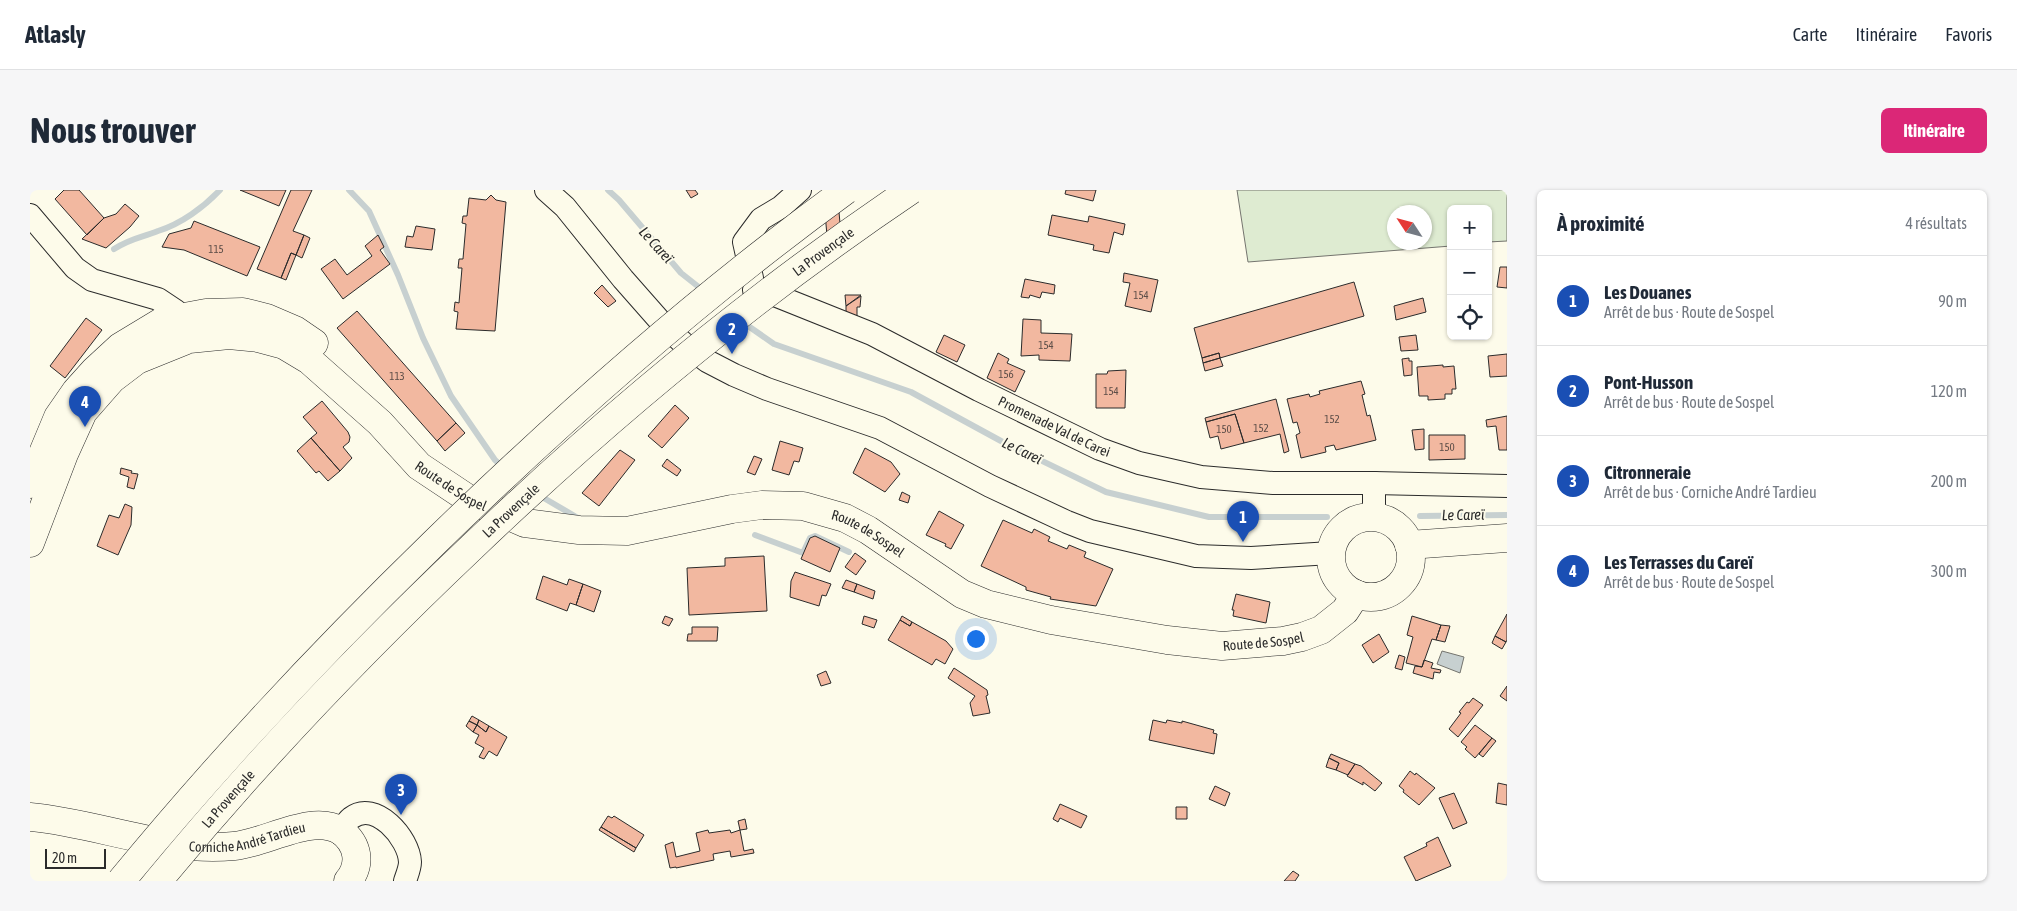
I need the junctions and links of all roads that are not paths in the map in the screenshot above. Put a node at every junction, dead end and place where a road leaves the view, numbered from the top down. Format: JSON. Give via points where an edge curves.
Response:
{"nodes":[{"id":1,"x":546,"y":190,"type":"edge"},
{"id":2,"x":800,"y":190,"type":"edge"},
{"id":3,"x":846,"y":190,"type":"edge"},
{"id":4,"x":911,"y":190,"type":"edge"},
{"id":5,"x":30,"y":215,"type":"edge"},
{"id":6,"x":757,"y":288,"type":"junction"},
{"id":7,"x":184,"y":328,"type":"junction"},
{"id":8,"x":682,"y":342,"type":"junction"},
{"id":9,"x":1374,"y":483,"type":"junction"},
{"id":10,"x":30,"y":484,"type":"edge"},
{"id":11,"x":1507,"y":486,"type":"edge"},
{"id":12,"x":1374,"y":517,"type":"junction"},
{"id":13,"x":1507,"y":538,"type":"edge"},
{"id":14,"x":30,"y":543,"type":"edge"},
{"id":15,"x":1409,"y":545,"type":"junction"},
{"id":16,"x":1332,"y":553,"type":"junction"},
{"id":17,"x":1356,"y":594,"type":"junction"},
{"id":18,"x":30,"y":817,"type":"edge"},
{"id":19,"x":342,"y":831,"type":"junction"},
{"id":20,"x":121,"y":881,"type":"edge"},
{"id":21,"x":158,"y":881,"type":"edge"},
{"id":22,"x":348,"y":881,"type":"edge"},
{"id":23,"x":405,"y":881,"type":"edge"}],
"edges":[{"from":1,"to":8,"type":"street"},
{"from":2,"to":6,"type":"street","via":[[761,219],[744,242],[751,276]]},
{"from":3,"to":20,"type":"main road","name":"La Provençale","bridge":true,"via":[[691,311],[468,510],[316,662],[204,784]]},
{"from":4,"to":21,"type":"main road","name":"La Provençale","bridge":true,"via":[[833,243],[726,324],[541,481],[367,649],[259,765]]},
{"from":5,"to":7,"type":"street","via":[[75,268],[92,280],[158,299],[176,311]]},
{"from":6,"to":8,"type":"street"},
{"from":6,"to":9,"type":"street","name":"Promenade Val de Carei","via":[[872,334],[978,390],[1128,460],[1201,477],[1273,483]]},
{"from":7,"to":10,"type":"main road","name":"Route de Sospel","via":[[163,321],[120,347],[94,371],[58,417]]},
{"from":7,"to":14,"type":"main road","name":"Route de Sospel","via":[[112,379],[83,412]]},
{"from":7,"to":17,"type":"main road","name":"Route de Sospel","via":[[258,338],[284,346],[308,360],[380,423],[419,466],[470,500],[525,523],[579,530],[627,530],[739,508],[803,506],[845,518],[868,530],[962,594],[986,604],[1051,620],[1157,639],[1222,646],[1283,641],[1321,630],[1345,611]]},
{"from":8,"to":16,"type":"street","via":[[707,361],[734,375],[880,428],[990,486],[1090,531],[1196,556],[1251,558]]},
{"from":9,"to":11,"type":"street","name":"Promenade Val de Carei"},
{"from":9,"to":12,"type":"street"},
{"from":12,"to":15,"type":"main road","via":[[1396,525]]},
{"from":12,"to":16,"type":"main road","via":[[1349,524],[1337,536]]},
{"from":13,"to":15,"type":"main road"},
{"from":15,"to":17,"type":"main road","via":[[1411,560],[1407,574],[1394,590],[1376,597]]},
{"from":16,"to":17,"type":"main road","via":[[1331,561],[1337,578]]},
{"from":18,"to":19,"type":"main road","name":"Corniche André Tardieu","via":[[175,844],[209,847],[256,842],[311,825],[330,826]]},
{"from":19,"to":22,"type":"main road","via":[[354,843],[357,855],[355,870]]},
{"from":19,"to":23,"type":"street","via":[[351,818],[364,812],[379,815],[404,841],[410,862]]}]}
